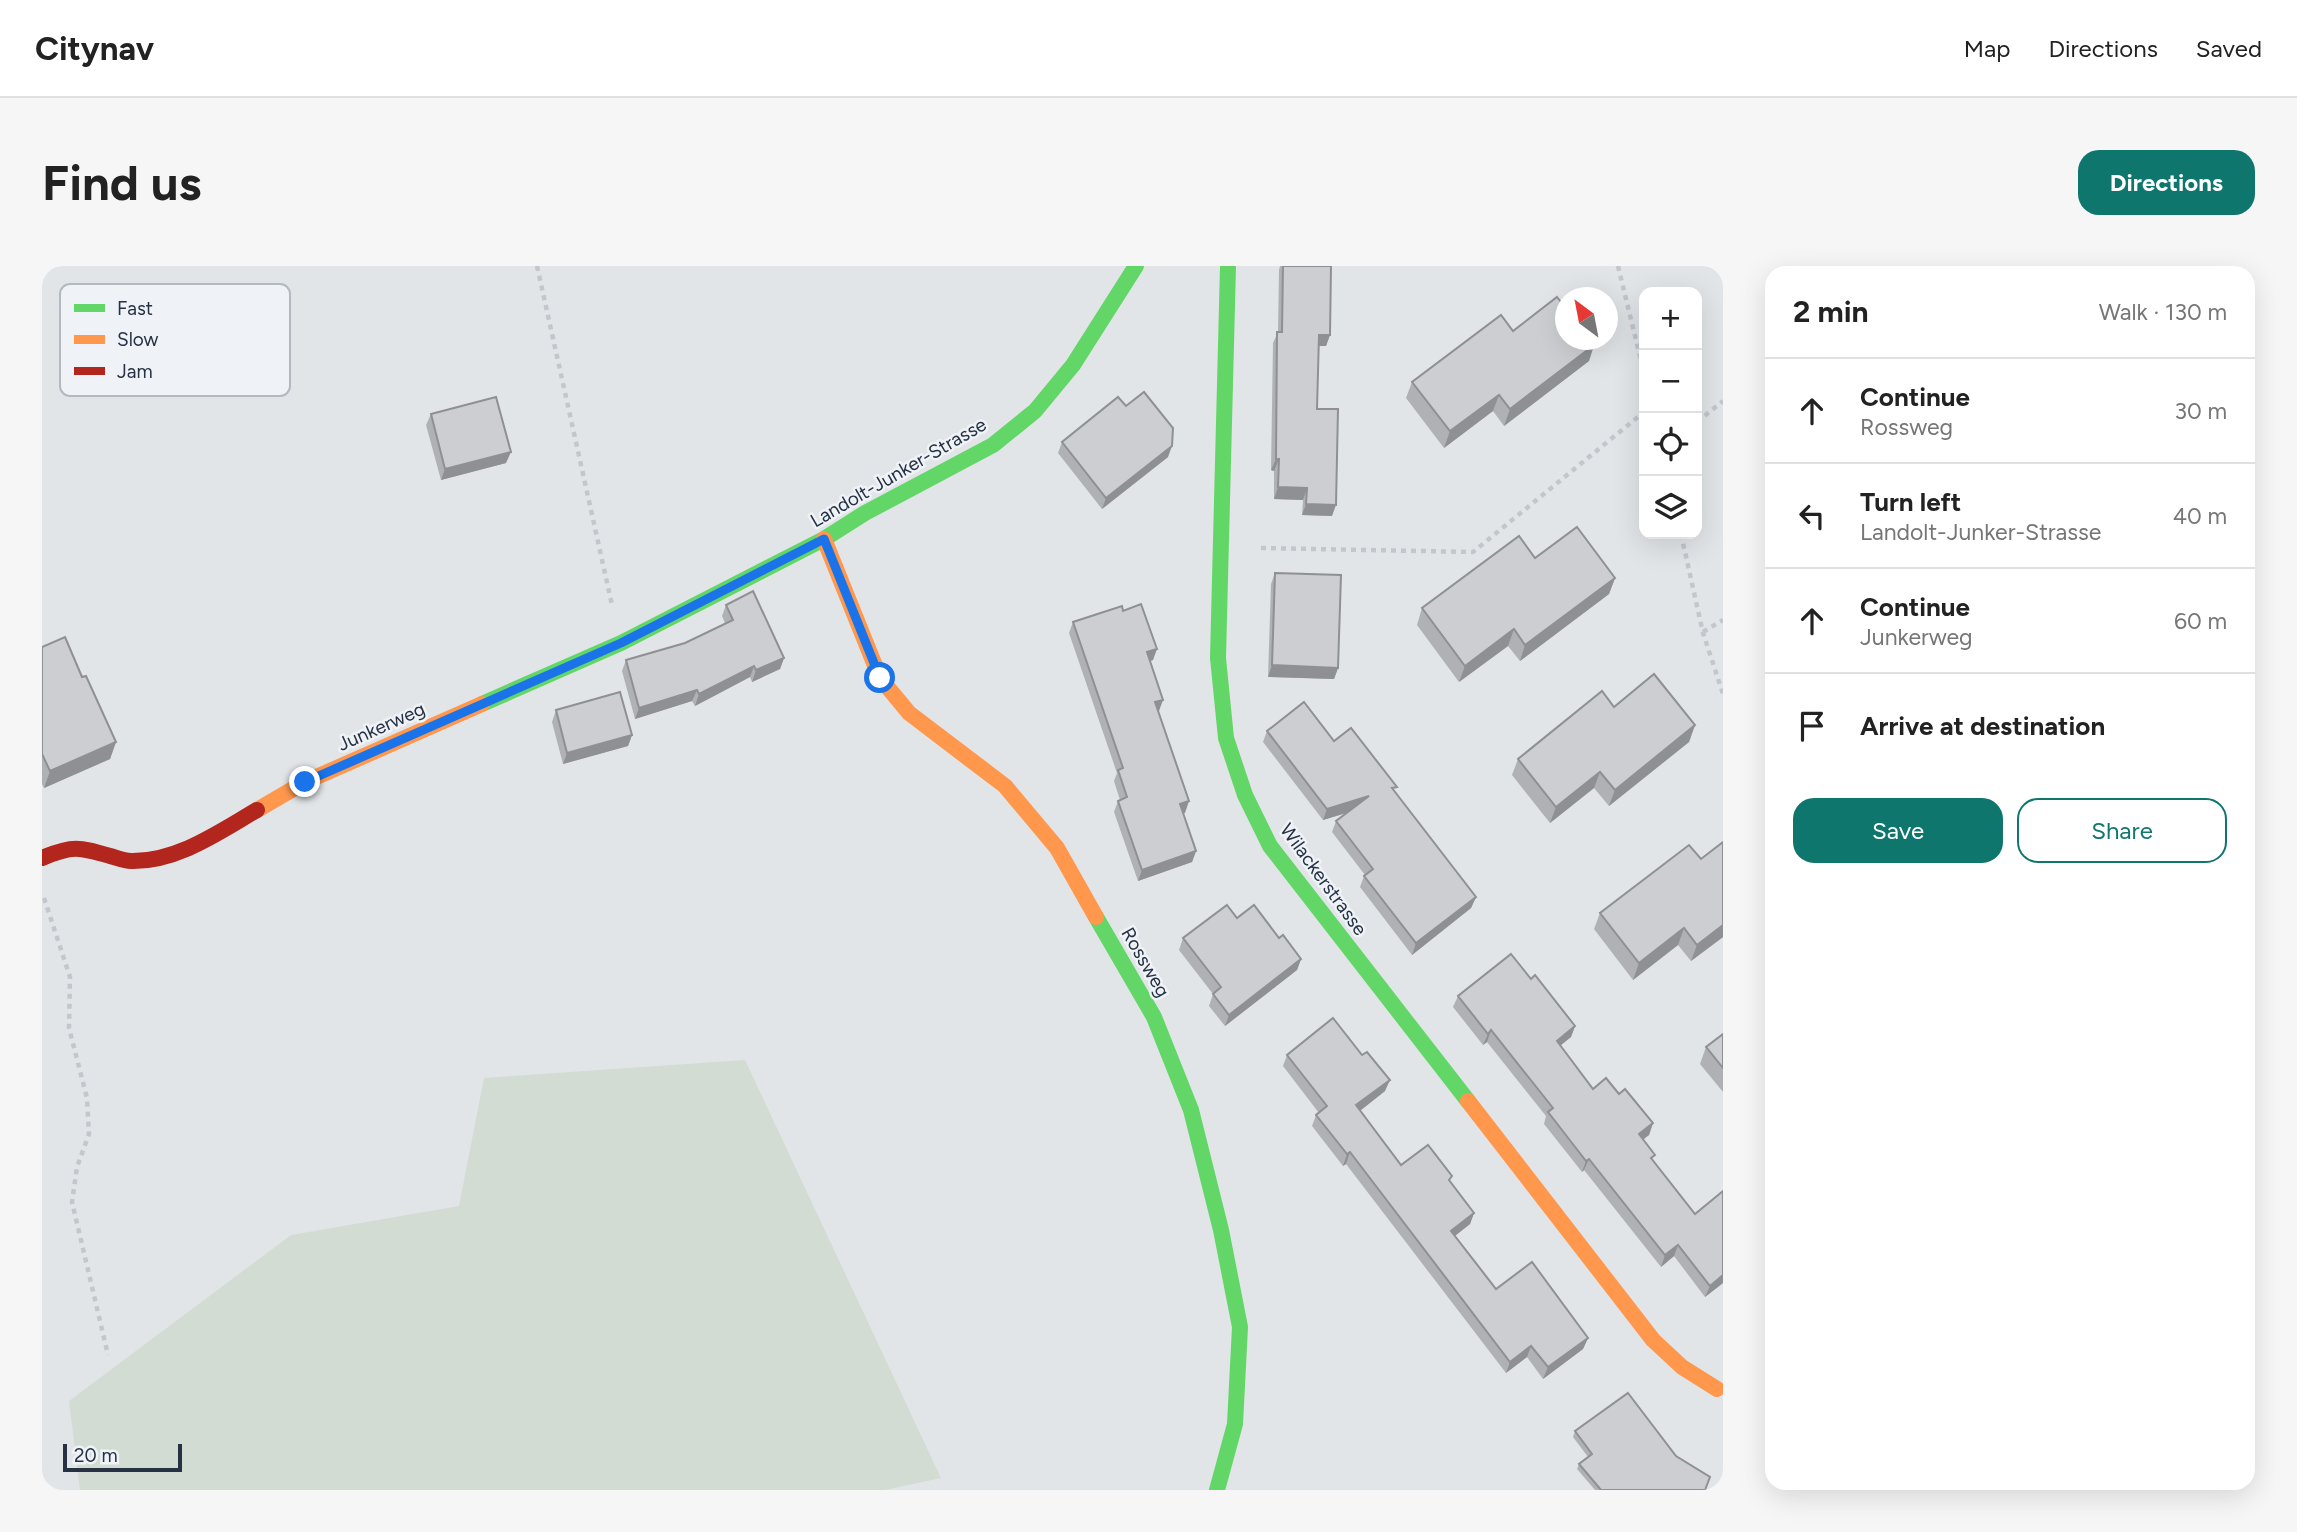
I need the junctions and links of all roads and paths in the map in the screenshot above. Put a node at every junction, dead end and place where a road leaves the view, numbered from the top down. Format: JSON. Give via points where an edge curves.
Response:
{"nodes":[{"id":1,"x":537,"y":266,"type":"edge"},
{"id":2,"x":1136,"y":266,"type":"edge"},
{"id":3,"x":1228,"y":266,"type":"edge"},
{"id":4,"x":1618,"y":266,"type":"edge"},
{"id":5,"x":1639,"y":352,"type":"edge"},
{"id":6,"x":1723,"y":401,"type":"edge"},
{"id":7,"x":1643,"y":413,"type":"edge"},
{"id":8,"x":1702,"y":418,"type":"edge"},
{"id":9,"x":824,"y":539,"type":"junction"},
{"id":10,"x":1682,"y":539,"type":"edge"},
{"id":11,"x":1222,"y":547,"type":"junction"},
{"id":12,"x":1723,"y":620,"type":"edge"},
{"id":13,"x":1703,"y":633,"type":"junction"},
{"id":14,"x":621,"y":643,"type":"junction"},
{"id":15,"x":1723,"y":694,"type":"edge"},
{"id":16,"x":42,"y":858,"type":"edge"},
{"id":17,"x":42,"y":887,"type":"edge"},
{"id":18,"x":108,"y":1355,"type":"dead end"},
{"id":19,"x":1717,"y":1389,"type":"dead end"},
{"id":20,"x":1217,"y":1490,"type":"edge"}],
"edges":[{"from":1,"to":14,"type":"path"},
{"from":2,"to":9,"type":"street","name":"Landolt-Junker-Strasse","via":[[1073,365],[1035,411],[993,445]]},
{"from":3,"to":11,"type":"street","name":"Wilackerstrasse"},
{"from":4,"to":5,"type":"path"},
{"from":6,"to":8,"type":"path"},
{"from":7,"to":11,"type":"path","via":[[1473,552]]},
{"from":9,"to":14,"type":"street","name":"Landolt-Junker-Strasse"},
{"from":9,"to":20,"type":"street","name":"Rossweg","via":[[880,678],[909,713],[1005,786],[1057,848],[1154,1017],[1191,1110],[1240,1327],[1235,1424]]},
{"from":10,"to":13,"type":"path"},
{"from":11,"to":19,"type":"street","name":"Wilackerstrasse","via":[[1218,658],[1226,738],[1245,795],[1270,846],[1653,1340],[1682,1367]]},
{"from":12,"to":13,"type":"path"},
{"from":13,"to":15,"type":"path"},
{"from":14,"to":16,"type":"street","name":"Junkerweg","via":[[305,782],[166,858],[131,861],[81,848]]},
{"from":17,"to":18,"type":"path","via":[[70,977],[69,1028],[87,1098],[89,1134],[77,1167],[72,1202]]}]}
